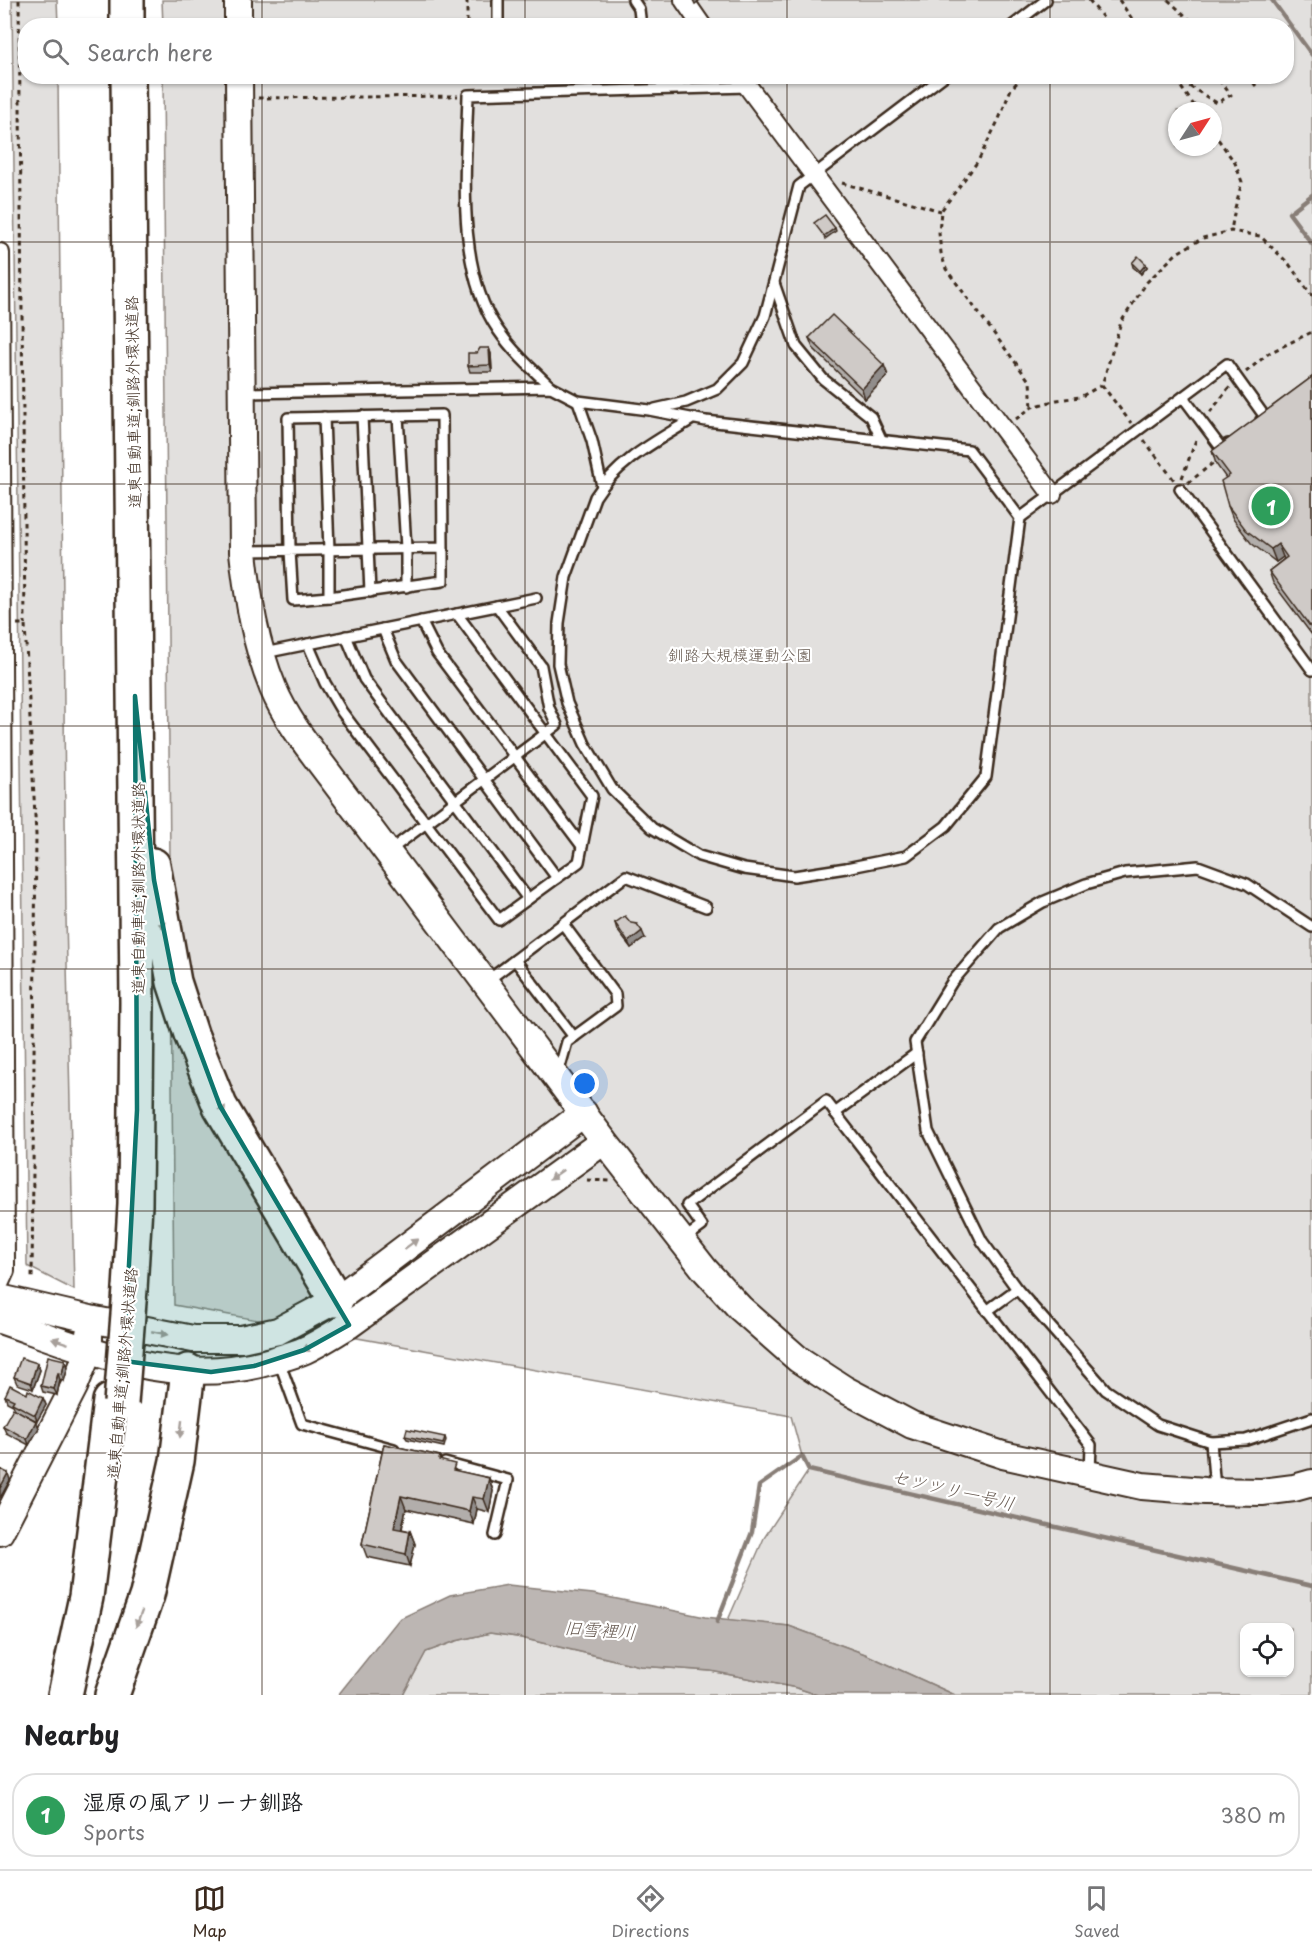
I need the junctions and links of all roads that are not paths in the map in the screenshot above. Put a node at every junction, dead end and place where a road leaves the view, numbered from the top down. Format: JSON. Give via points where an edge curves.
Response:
{"nodes":[{"id":1,"x":114,"y":0,"type":"edge"},
{"id":2,"x":127,"y":0,"type":"edge"},
{"id":3,"x":238,"y":0,"type":"edge"},
{"id":4,"x":498,"y":0,"type":"edge"},
{"id":5,"x":633,"y":0,"type":"edge"},
{"id":6,"x":684,"y":0,"type":"edge"},
{"id":7,"x":1046,"y":0,"type":"edge"},
{"id":8,"x":114,"y":18,"type":"edge"},
{"id":9,"x":127,"y":18,"type":"edge"},
{"id":10,"x":238,"y":18,"type":"edge"},
{"id":11,"x":498,"y":18,"type":"edge"},
{"id":12,"x":640,"y":18,"type":"edge"},
{"id":13,"x":696,"y":18,"type":"edge"},
{"id":14,"x":1022,"y":18,"type":"edge"},
{"id":15,"x":115,"y":84,"type":"edge"},
{"id":16,"x":128,"y":84,"type":"edge"},
{"id":17,"x":239,"y":84,"type":"edge"},
{"id":18,"x":702,"y":84,"type":"edge"},
{"id":19,"x":745,"y":84,"type":"edge"},
{"id":20,"x":933,"y":84,"type":"edge"},
{"id":21,"x":813,"y":175,"type":"junction"},
{"id":22,"x":0,"y":254,"type":"edge"},
{"id":23,"x":774,"y":283,"type":"junction"},
{"id":24,"x":551,"y":387,"type":"junction"},
{"id":25,"x":243,"y":393,"type":"junction"},
{"id":26,"x":1183,"y":397,"type":"junction"},
{"id":27,"x":578,"y":401,"type":"junction"},
{"id":28,"x":649,"y":410,"type":"junction"},
{"id":29,"x":1275,"y":410,"type":"edge"},
{"id":30,"x":362,"y":416,"type":"junction"},
{"id":31,"x":399,"y":416,"type":"junction"},
{"id":32,"x":324,"y":417,"type":"junction"},
{"id":33,"x":1265,"y":417,"type":"junction"},
{"id":34,"x":694,"y":418,"type":"junction"},
{"id":35,"x":1256,"y":423,"type":"edge"},
{"id":36,"x":1239,"y":436,"type":"edge"},
{"id":37,"x":0,"y":437,"type":"edge"},
{"id":38,"x":882,"y":441,"type":"junction"},
{"id":39,"x":602,"y":486,"type":"junction"},
{"id":40,"x":1180,"y":489,"type":"road end"},
{"id":41,"x":1052,"y":494,"type":"junction"},
{"id":42,"x":1020,"y":518,"type":"junction"},
{"id":43,"x":406,"y":548,"type":"junction"},
{"id":44,"x":443,"y":548,"type":"junction"},
{"id":45,"x":369,"y":549,"type":"junction"},
{"id":46,"x":290,"y":550,"type":"junction"},
{"id":47,"x":329,"y":550,"type":"junction"},
{"id":48,"x":243,"y":552,"type":"junction"},
{"id":49,"x":406,"y":587,"type":"junction"},
{"id":50,"x":370,"y":591,"type":"junction"},
{"id":51,"x":329,"y":597,"type":"junction"},
{"id":52,"x":536,"y":598,"type":"dead end"},
{"id":53,"x":497,"y":606,"type":"junction"},
{"id":54,"x":457,"y":614,"type":"junction"},
{"id":55,"x":421,"y":621,"type":"junction"},
{"id":56,"x":383,"y":629,"type":"junction"},
{"id":57,"x":346,"y":636,"type":"junction"},
{"id":58,"x":308,"y":644,"type":"junction"},
{"id":59,"x":261,"y":654,"type":"junction"},
{"id":60,"x":1312,"y":670,"type":"edge"},
{"id":61,"x":135,"y":696,"type":"junction"},
{"id":62,"x":545,"y":733,"type":"junction"},
{"id":63,"x":514,"y":757,"type":"junction"},
{"id":64,"x":485,"y":779,"type":"junction"},
{"id":65,"x":455,"y":802,"type":"junction"},
{"id":66,"x":426,"y":824,"type":"junction"},
{"id":67,"x":582,"y":846,"type":"junction"},
{"id":68,"x":388,"y":852,"type":"junction"},
{"id":69,"x":557,"y":878,"type":"junction"},
{"id":70,"x":528,"y":899,"type":"junction"},
{"id":71,"x":706,"y":907,"type":"dead end"},
{"id":72,"x":563,"y":924,"type":"junction"},
{"id":73,"x":1312,"y":927,"type":"edge"},
{"id":74,"x":2,"y":952,"type":"edge"},
{"id":75,"x":515,"y":960,"type":"junction"},
{"id":76,"x":486,"y":983,"type":"junction"},
{"id":77,"x":574,"y":1037,"type":"junction"},
{"id":78,"x":917,"y":1053,"type":"junction"},
{"id":79,"x":557,"y":1078,"type":"junction"},
{"id":80,"x":584,"y":1113,"type":"junction"},
{"id":81,"x":835,"y":1113,"type":"junction"},
{"id":82,"x":604,"y":1141,"type":"junction"},
{"id":83,"x":450,"y":1215,"type":"junction"},
{"id":84,"x":469,"y":1240,"type":"junction"},
{"id":85,"x":682,"y":1241,"type":"junction"},
{"id":86,"x":377,"y":1269,"type":"junction"},
{"id":87,"x":0,"y":1282,"type":"edge"},
{"id":88,"x":124,"y":1288,"type":"junction"},
{"id":89,"x":1017,"y":1289,"type":"junction"},
{"id":90,"x":396,"y":1293,"type":"junction"},
{"id":91,"x":0,"y":1298,"type":"edge"},
{"id":92,"x":987,"y":1311,"type":"junction"},
{"id":93,"x":343,"y":1313,"type":"junction"},
{"id":94,"x":90,"y":1319,"type":"junction"},
{"id":95,"x":0,"y":1320,"type":"edge"},
{"id":96,"x":89,"y":1350,"type":"junction"},
{"id":97,"x":190,"y":1355,"type":"junction"},
{"id":98,"x":278,"y":1359,"type":"junction"},
{"id":99,"x":115,"y":1402,"type":"junction"},
{"id":100,"x":1312,"y":1418,"type":"edge"},
{"id":101,"x":1211,"y":1442,"type":"junction"},
{"id":102,"x":405,"y":1452,"type":"edge"},
{"id":103,"x":439,"y":1461,"type":"edge"},
{"id":104,"x":1089,"y":1474,"type":"junction"},
{"id":105,"x":1312,"y":1483,"type":"edge"},
{"id":106,"x":1215,"y":1491,"type":"junction"},
{"id":107,"x":0,"y":1532,"type":"edge"},
{"id":108,"x":495,"y":1535,"type":"dead end"},
{"id":109,"x":66,"y":1695,"type":"edge"},
{"id":110,"x":76,"y":1695,"type":"edge"},
{"id":111,"x":112,"y":1695,"type":"edge"}],
"edges":[{"from":1,"to":8,"type":"highway"},
{"from":2,"to":9,"type":"highway"},
{"from":3,"to":10,"type":"street"},
{"from":4,"to":11,"type":"lane"},
{"from":5,"to":12,"type":"lane"},
{"from":6,"to":13,"type":"street"},
{"from":7,"to":14,"type":"lane"},
{"from":15,"to":88,"type":"highway","name":"道東自動車道;釧路外環状道路"},
{"from":16,"to":61,"type":"highway","name":"道東自動車道;釧路外環状道路"},
{"from":17,"to":25,"type":"street"},
{"from":18,"to":24,"type":"lane","via":[[468,95],[465,200],[471,264],[479,295],[496,328],[518,357]]},
{"from":19,"to":21,"type":"street"},
{"from":20,"to":21,"type":"lane"},
{"from":21,"to":23,"type":"lane","via":[[799,186]]},
{"from":21,"to":41,"type":"street"},
{"from":22,"to":37,"type":"street"},
{"from":23,"to":28,"type":"lane","via":[[765,316],[743,363],[717,389],[686,402]]},
{"from":23,"to":38,"type":"lane","via":[[796,346],[823,379],[871,417]]},
{"from":24,"to":25,"type":"lane"},
{"from":24,"to":27,"type":"lane"},
{"from":25,"to":48,"type":"street"},
{"from":26,"to":33,"type":"lane","via":[[1227,364]]},
{"from":26,"to":36,"type":"lane","via":[[1222,449]]},
{"from":26,"to":41,"type":"lane"},
{"from":27,"to":28,"type":"lane"},
{"from":27,"to":39,"type":"lane"},
{"from":28,"to":34,"type":"lane"},
{"from":29,"to":33,"type":"lane"},
{"from":30,"to":31,"type":"lane"},
{"from":30,"to":32,"type":"lane"},
{"from":30,"to":45,"type":"lane"},
{"from":31,"to":43,"type":"lane"},
{"from":31,"to":44,"type":"lane","via":[[442,415]]},
{"from":32,"to":46,"type":"lane","via":[[288,418]]},
{"from":32,"to":47,"type":"lane"},
{"from":33,"to":35,"type":"lane"},
{"from":34,"to":38,"type":"lane"},
{"from":34,"to":39,"type":"lane","via":[[629,459]]},
{"from":37,"to":74,"type":"street"},
{"from":38,"to":42,"type":"lane","via":[[969,450]]},
{"from":39,"to":42,"type":"lane","via":[[566,577],[559,623],[558,664],[567,703],[585,744],[612,789],[652,828],[699,856],[744,869],[794,876],[906,856],[946,826],[986,777]]},
{"from":40,"to":60,"type":"lane"},
{"from":41,"to":42,"type":"lane"},
{"from":43,"to":44,"type":"lane"},
{"from":43,"to":45,"type":"lane"},
{"from":43,"to":49,"type":"lane"},
{"from":44,"to":49,"type":"lane","via":[[443,581]]},
{"from":45,"to":47,"type":"lane"},
{"from":45,"to":50,"type":"lane"},
{"from":46,"to":47,"type":"lane"},
{"from":46,"to":48,"type":"lane"},
{"from":46,"to":51,"type":"lane","via":[[293,600]]},
{"from":47,"to":51,"type":"lane"},
{"from":48,"to":59,"type":"street","via":[[253,626]]},
{"from":49,"to":50,"type":"lane"},
{"from":50,"to":51,"type":"lane"},
{"from":52,"to":53,"type":"lane"},
{"from":53,"to":54,"type":"lane"},
{"from":53,"to":62,"type":"lane","via":[[541,666],[556,725]]},
{"from":54,"to":55,"type":"lane"},
{"from":54,"to":62,"type":"lane"},
{"from":55,"to":56,"type":"lane"},
{"from":55,"to":63,"type":"lane","via":[[437,653]]},
{"from":56,"to":57,"type":"lane"},
{"from":56,"to":64,"type":"lane","via":[[396,660]]},
{"from":57,"to":58,"type":"lane"},
{"from":57,"to":65,"type":"lane","via":[[364,679]]},
{"from":58,"to":59,"type":"lane"},
{"from":58,"to":66,"type":"lane","via":[[342,712]]},
{"from":59,"to":68,"type":"street","via":[[273,689],[292,724]]},
{"from":61,"to":88,"type":"highway","name":"道東自動車道;釧路外環状道路","via":[[137,1098],[135,1205]]},
{"from":61,"to":93,"type":"highway","one_way":true,"via":[[154,880],[174,982],[191,1034],[220,1106]]},
{"from":62,"to":63,"type":"lane"},
{"from":62,"to":67,"type":"lane","via":[[592,796]]},
{"from":63,"to":64,"type":"lane"},
{"from":63,"to":67,"type":"lane"},
{"from":64,"to":65,"type":"lane"},
{"from":64,"to":69,"type":"lane"},
{"from":65,"to":66,"type":"lane"},
{"from":65,"to":70,"type":"lane"},
{"from":66,"to":68,"type":"lane"},
{"from":66,"to":70,"type":"lane","via":[[499,920]]},
{"from":67,"to":69,"type":"lane","via":[[579,862]]},
{"from":68,"to":76,"type":"street"},
{"from":69,"to":70,"type":"lane"},
{"from":71,"to":72,"type":"lane","via":[[626,876]]},
{"from":72,"to":75,"type":"lane"},
{"from":72,"to":77,"type":"lane","via":[[615,994],[616,1006]]},
{"from":73,"to":78,"type":"lane","via":[[1247,884],[1198,866],[1125,873],[1086,884],[1043,902],[999,928],[952,982],[915,1042]]},
{"from":74,"to":87,"type":"street","via":[[5,1271]]},
{"from":75,"to":76,"type":"lane"},
{"from":75,"to":77,"type":"lane"},
{"from":76,"to":79,"type":"street"},
{"from":77,"to":79,"type":"lane","via":[[567,1042]]},
{"from":78,"to":81,"type":"lane"},
{"from":78,"to":89,"type":"lane","via":[[928,1131],[981,1241]]},
{"from":79,"to":80,"type":"street"},
{"from":80,"to":82,"type":"street"},
{"from":80,"to":83,"type":"street"},
{"from":81,"to":85,"type":"lane","via":[[826,1101],[687,1205],[702,1226]]},
{"from":81,"to":92,"type":"lane"},
{"from":82,"to":84,"type":"street","one_way":true},
{"from":82,"to":85,"type":"street"},
{"from":83,"to":84,"type":"street"},
{"from":86,"to":83,"type":"street","one_way":true},
{"from":84,"to":90,"type":"street"},
{"from":85,"to":104,"type":"street","via":[[741,1308],[798,1359],[844,1389],[912,1425],[1003,1455]]},
{"from":86,"to":90,"type":"street"},
{"from":86,"to":93,"type":"street"},
{"from":88,"to":99,"type":"highway","name":"道東自動車道;釧路外環状道路"},
{"from":89,"to":92,"type":"lane"},
{"from":89,"to":101,"type":"lane","via":[[1106,1390],[1158,1425]]},
{"from":90,"to":93,"type":"street"},
{"from":91,"to":94,"type":"street"},
{"from":92,"to":104,"type":"lane","via":[[1091,1445]]},
{"from":93,"to":97,"type":"street"},
{"from":93,"to":98,"type":"street","one_way":true,"via":[[304,1350]]},
{"from":94,"to":96,"type":"street"},
{"from":94,"to":97,"type":"street","one_way":true},
{"from":96,"to":95,"type":"street","one_way":true},
{"from":96,"to":97,"type":"street","via":[[151,1368]]},
{"from":96,"to":107,"type":"street"},
{"from":97,"to":98,"type":"street","via":[[212,1372]]},
{"from":97,"to":111,"type":"highway","one_way":true,"via":[[177,1461],[147,1595]]},
{"from":98,"to":102,"type":"lane","via":[[302,1424]]},
{"from":99,"to":109,"type":"highway","name":"道東自動車道;釧路外環状道路","via":[[86,1597]]},
{"from":99,"to":110,"type":"highway","name":"道東自動車道;釧路外環状道路","via":[[111,1489]]},
{"from":100,"to":101,"type":"lane","via":[[1246,1440]]},
{"from":101,"to":106,"type":"lane"},
{"from":103,"to":108,"type":"lane","via":[[508,1480]]},
{"from":104,"to":106,"type":"street","via":[[1142,1486]]},
{"from":105,"to":106,"type":"street","via":[[1262,1492]]}]}
